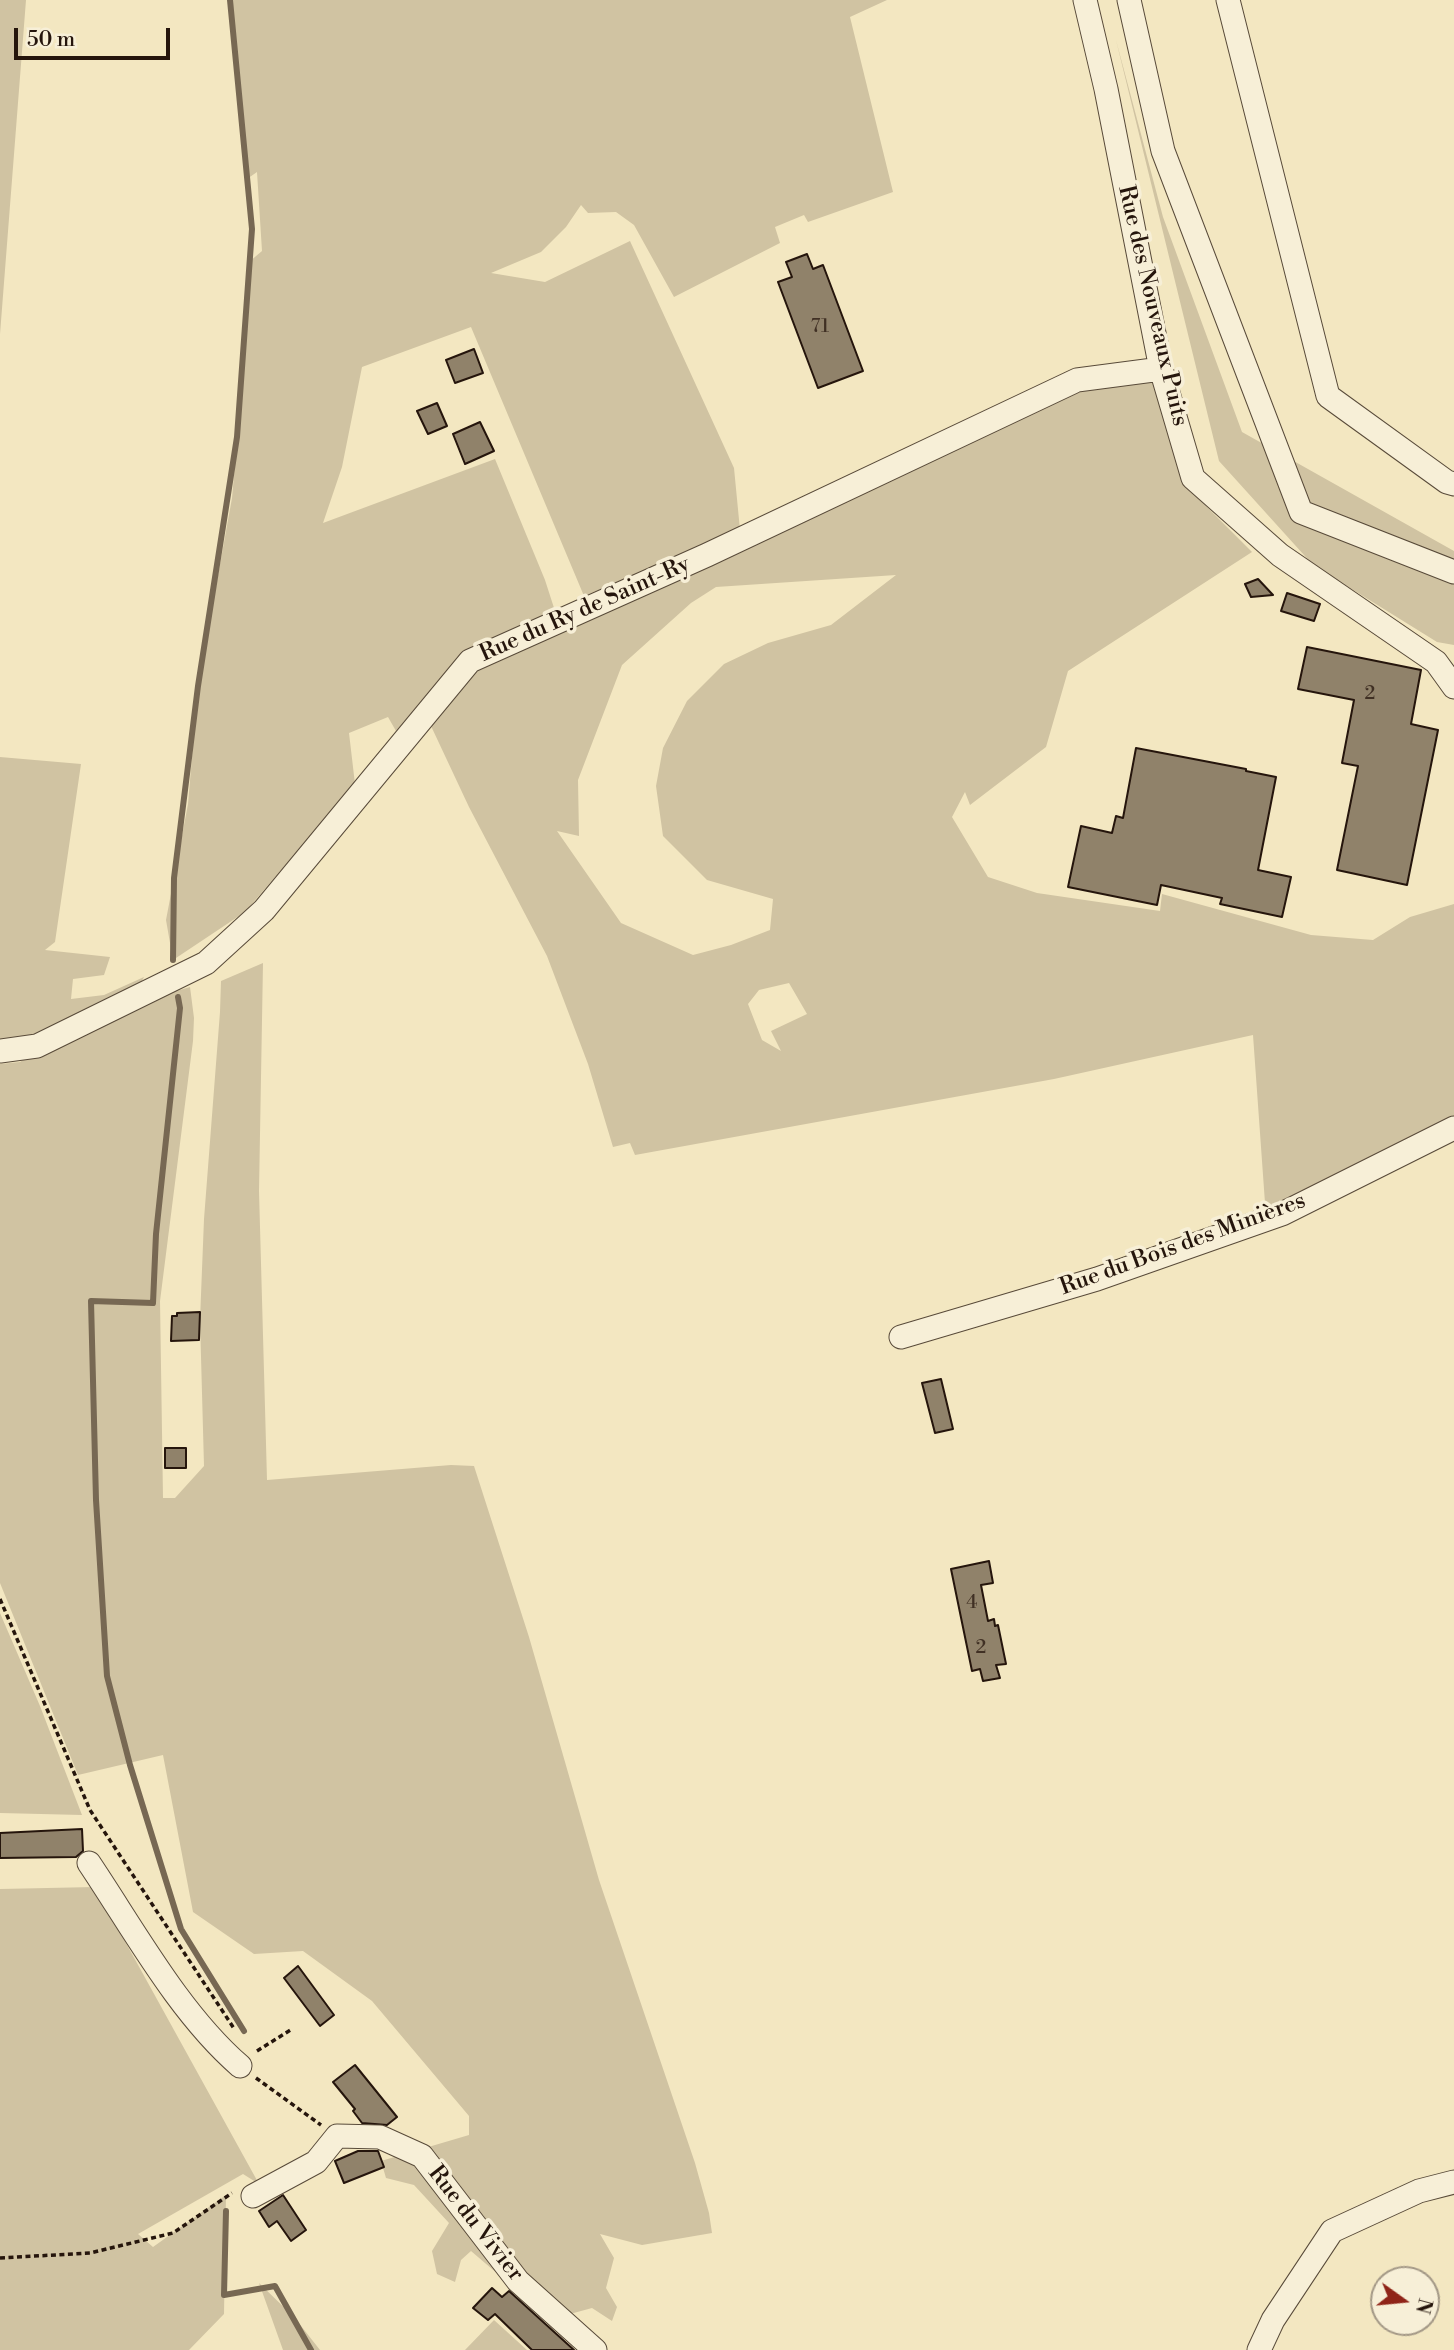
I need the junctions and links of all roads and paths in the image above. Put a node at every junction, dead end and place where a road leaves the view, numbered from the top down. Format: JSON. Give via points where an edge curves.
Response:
{"nodes":[{"id":1,"x":1085,"y":0,"type":"edge"},
{"id":2,"x":1129,"y":0,"type":"edge"},
{"id":3,"x":1228,"y":0,"type":"edge"},
{"id":4,"x":1161,"y":369,"type":"junction"},
{"id":5,"x":1454,"y":484,"type":"edge"},
{"id":6,"x":1454,"y":572,"type":"edge"},
{"id":7,"x":1445,"y":663,"type":"edge"},
{"id":8,"x":1454,"y":687,"type":"edge"},
{"id":9,"x":0,"y":1051,"type":"edge"},
{"id":10,"x":1454,"y":1128,"type":"edge"},
{"id":11,"x":901,"y":1337,"type":"dead end"},
{"id":12,"x":0,"y":1599,"type":"edge"},
{"id":13,"x":89,"y":1863,"type":"dead end"},
{"id":14,"x":292,"y":2029,"type":"dead end"},
{"id":15,"x":242,"y":2040,"type":"dead end"},
{"id":16,"x":247,"y":2055,"type":"junction"},
{"id":17,"x":337,"y":2136,"type":"junction"},
{"id":18,"x":1454,"y":2182,"type":"edge"},
{"id":19,"x":253,"y":2196,"type":"joint"},
{"id":20,"x":0,"y":2259,"type":"edge"},
{"id":21,"x":595,"y":2350,"type":"edge"},
{"id":22,"x":1259,"y":2350,"type":"edge"}],
"edges":[{"from":1,"to":4,"type":"street","name":"Rue des Nouveaux Puits"},
{"from":2,"to":6,"type":"street","via":[[1163,151],[1301,512]]},
{"from":3,"to":5,"type":"street","via":[[1328,396]]},
{"from":4,"to":7,"type":"street","name":"Rue des Nouveaux Puits","via":[[1194,478],[1280,555]]},
{"from":4,"to":9,"type":"street","name":"Rue du Ry de Saint-Ry","via":[[1077,380],[708,555],[470,661],[264,910],[206,963],[37,1046]]},
{"from":7,"to":8,"type":"street"},
{"from":10,"to":11,"type":"street","name":"Rue du Bois des Minières","via":[[1282,1214],[1097,1279]]},
{"from":12,"to":15,"type":"path","via":[[90,1810]]},
{"from":13,"to":16,"type":"street","via":[[190,2014],[214,2043]]},
{"from":14,"to":16,"type":"path"},
{"from":16,"to":17,"type":"path"},
{"from":17,"to":19,"type":"street","via":[[316,2162]]},
{"from":17,"to":21,"type":"street","name":"Rue du Vivier","via":[[380,2137],[422,2156],[518,2281]]},
{"from":18,"to":22,"type":"street","via":[[1419,2191],[1332,2231],[1273,2320]]},
{"from":19,"to":20,"type":"path","via":[[247,2182],[173,2234],[90,2253]]}]}
